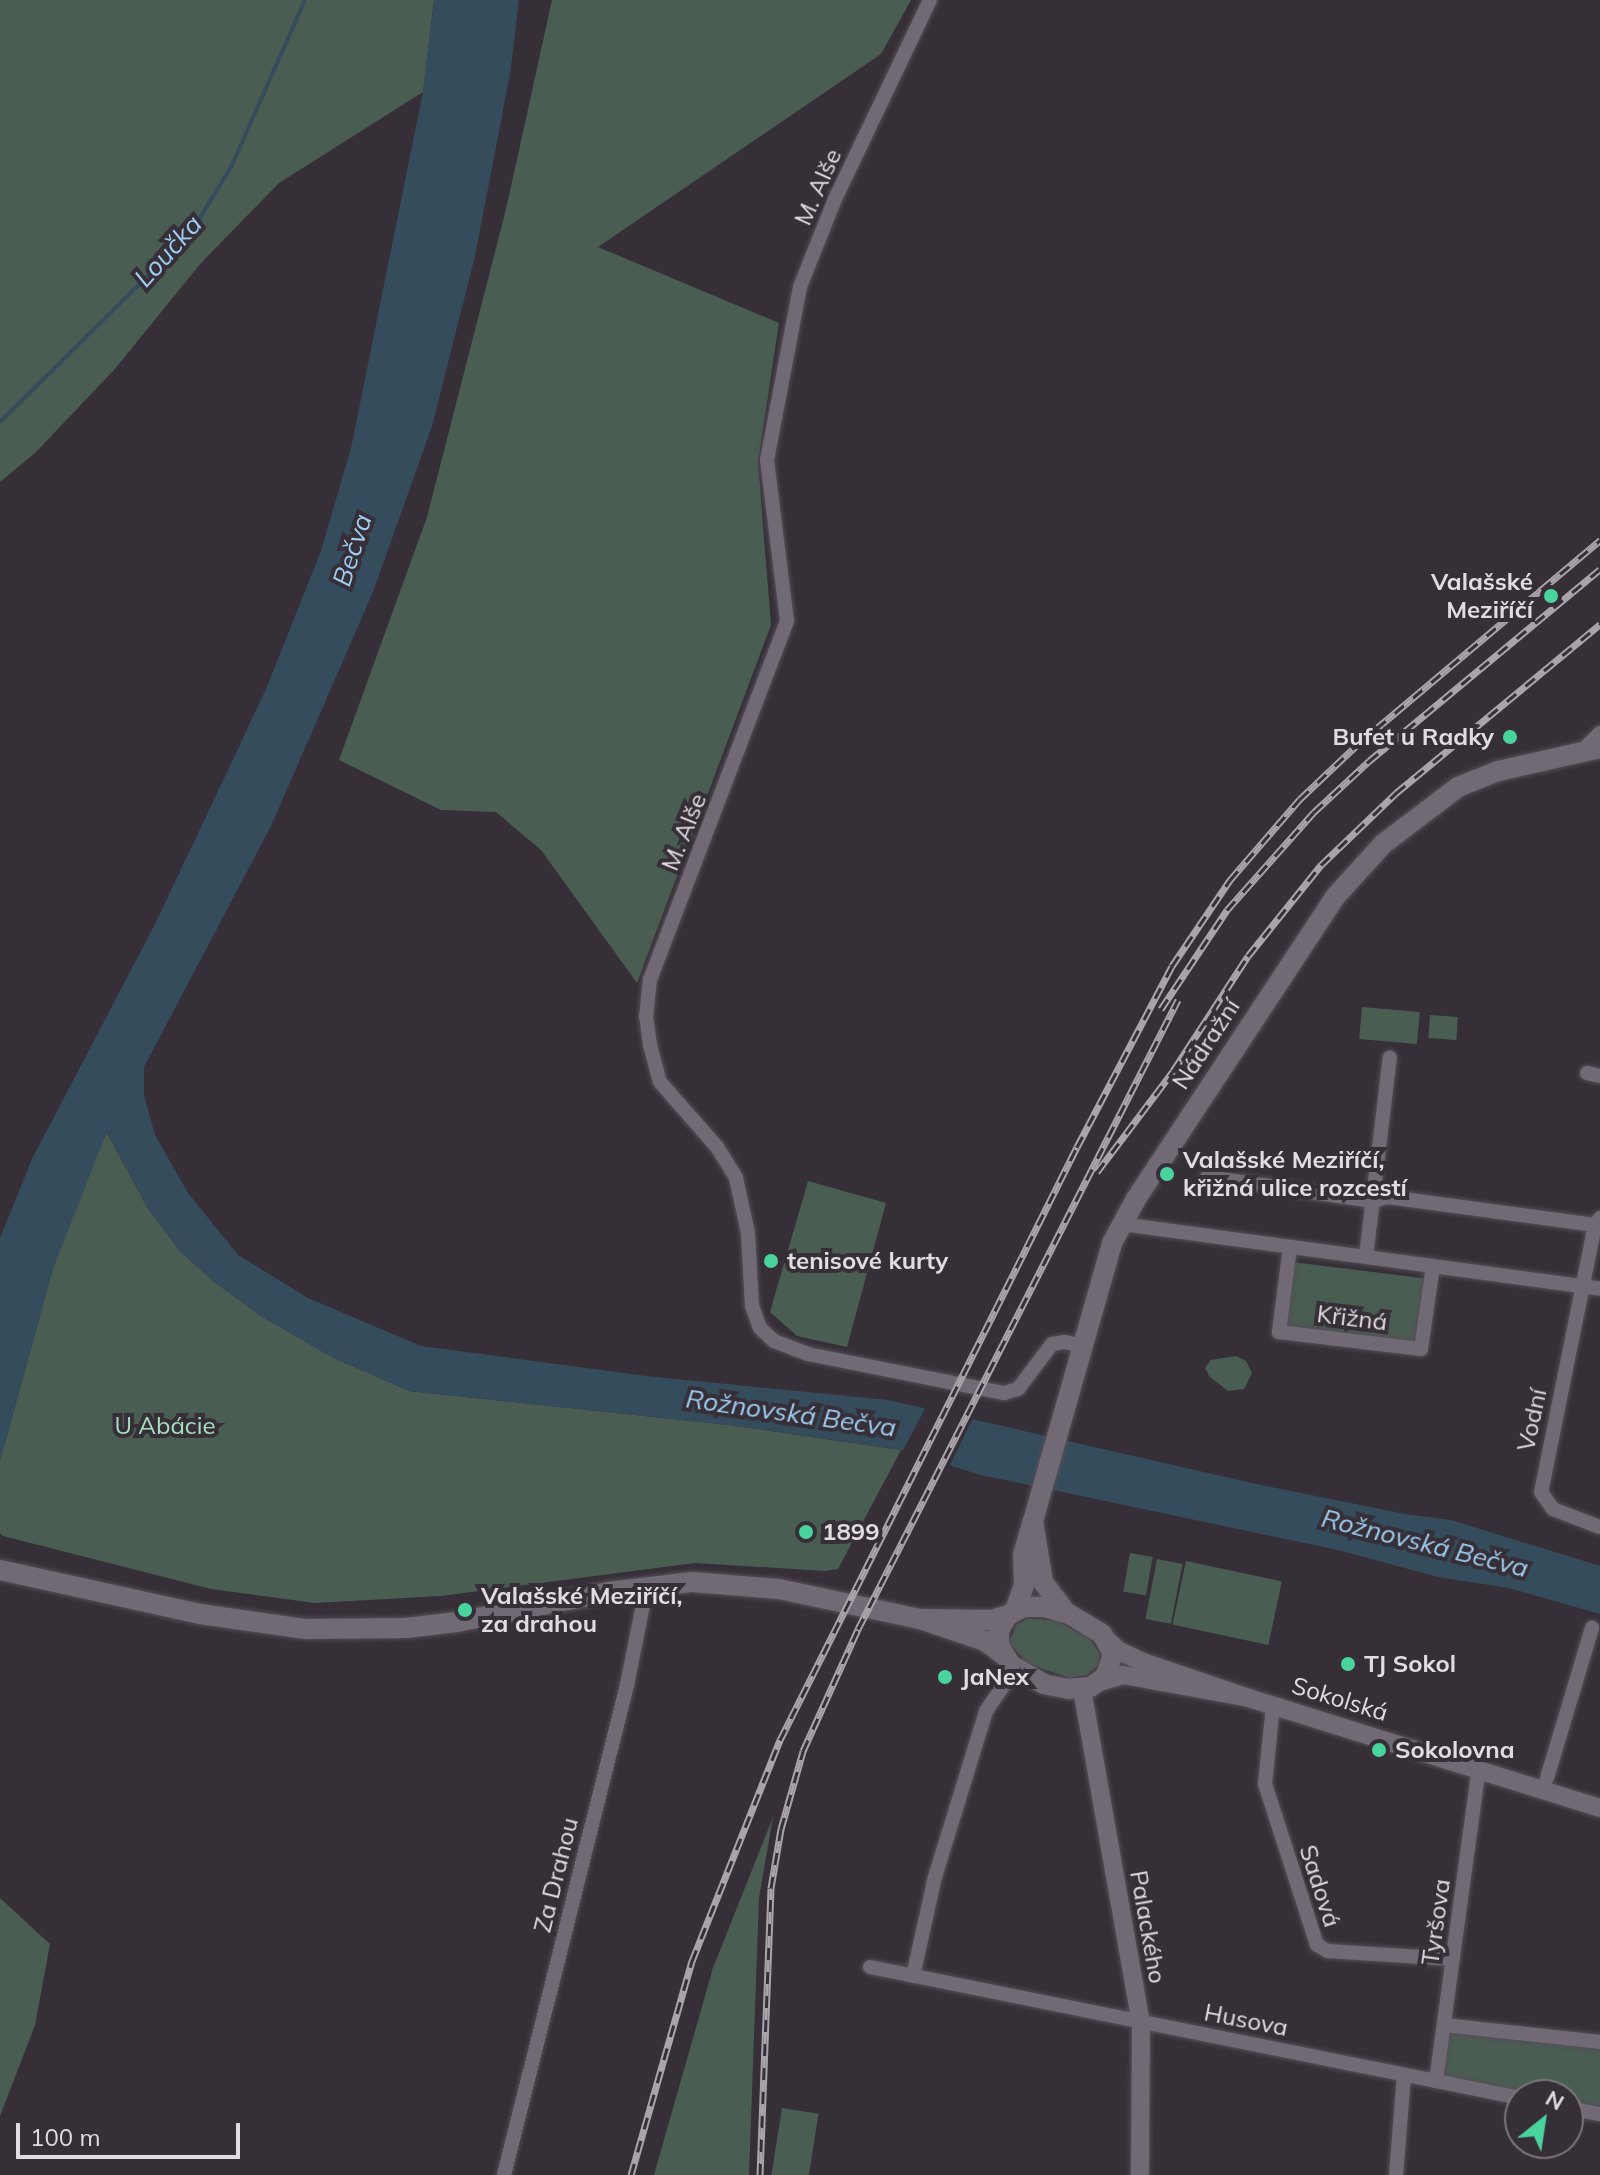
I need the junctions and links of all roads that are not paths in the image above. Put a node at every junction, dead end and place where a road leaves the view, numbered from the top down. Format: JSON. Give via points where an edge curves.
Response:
{"nodes":[{"id":1,"x":930,"y":0,"type":"edge"},
{"id":2,"x":1600,"y":733,"type":"edge"},
{"id":3,"x":1600,"y":748,"type":"edge"},
{"id":4,"x":1579,"y":754,"type":"junction"},
{"id":5,"x":1390,"y":1057,"type":"dead end"},
{"id":6,"x":1207,"y":1177,"type":"dead end"},
{"id":7,"x":1373,"y":1201,"type":"junction"},
{"id":8,"x":1598,"y":1222,"type":"edge"},
{"id":9,"x":1122,"y":1224,"type":"junction"},
{"id":10,"x":1290,"y":1247,"type":"junction"},
{"id":11,"x":1366,"y":1257,"type":"junction"},
{"id":12,"x":1433,"y":1266,"type":"junction"},
{"id":13,"x":1584,"y":1287,"type":"junction"},
{"id":14,"x":1600,"y":1289,"type":"edge"},
{"id":15,"x":1082,"y":1346,"type":"junction"},
{"id":16,"x":1035,"y":1515,"type":"junction"},
{"id":17,"x":1600,"y":1527,"type":"edge"},
{"id":18,"x":0,"y":1570,"type":"edge"},
{"id":19,"x":647,"y":1585,"type":"junction"},
{"id":20,"x":1012,"y":1613,"type":"junction"},
{"id":21,"x":1069,"y":1614,"type":"junction"},
{"id":22,"x":920,"y":1619,"type":"junction"},
{"id":23,"x":1592,"y":1628,"type":"dead end"},
{"id":24,"x":1107,"y":1640,"type":"junction"},
{"id":25,"x":1001,"y":1653,"type":"junction"},
{"id":26,"x":1015,"y":1669,"type":"junction"},
{"id":27,"x":1091,"y":1686,"type":"junction"},
{"id":28,"x":1249,"y":1698,"type":"junction"},
{"id":29,"x":1273,"y":1706,"type":"junction"},
{"id":30,"x":1479,"y":1769,"type":"junction"},
{"id":31,"x":1547,"y":1778,"type":"dead end"},
{"id":32,"x":1600,"y":1808,"type":"edge"},
{"id":33,"x":1453,"y":1959,"type":"junction"},
{"id":34,"x":870,"y":1967,"type":"dead end"},
{"id":35,"x":913,"y":1976,"type":"junction"},
{"id":36,"x":1141,"y":2022,"type":"junction"},
{"id":37,"x":1444,"y":2025,"type":"junction"},
{"id":38,"x":1600,"y":2042,"type":"edge"},
{"id":39,"x":1404,"y":2075,"type":"junction"},
{"id":40,"x":1436,"y":2081,"type":"junction"},
{"id":41,"x":1504,"y":2095,"type":"edge"},
{"id":42,"x":504,"y":2175,"type":"edge"},
{"id":43,"x":1140,"y":2175,"type":"edge"},
{"id":44,"x":1396,"y":2175,"type":"edge"}],
"edges":[{"from":1,"to":15,"type":"street","name":"M. Alše","via":[[835,199],[800,287],[767,460],[787,621],[650,979],[648,1030],[660,1082],[717,1147],[736,1178],[748,1233],[752,1306],[760,1328],[774,1341],[808,1354],[1004,1393],[1018,1389],[1052,1344]]},
{"from":2,"to":4,"type":"street"},
{"from":3,"to":4,"type":"main road","name":"Nádražní"},
{"from":4,"to":9,"type":"main road","name":"Nádražní","via":[[1498,771],[1458,787],[1404,825],[1366,861],[1313,926]]},
{"from":5,"to":7,"type":"street"},
{"from":6,"to":7,"type":"street"},
{"from":7,"to":8,"type":"street","via":[[1388,1197]]},
{"from":7,"to":11,"type":"street"},
{"from":8,"to":13,"type":"street","name":"Vodní"},
{"from":9,"to":10,"type":"street"},
{"from":9,"to":15,"type":"main road","name":"Nádražní"},
{"from":10,"to":11,"type":"street"},
{"from":10,"to":12,"type":"street","name":"Křižná","via":[[1279,1332],[1421,1349]]},
{"from":11,"to":12,"type":"street"},
{"from":12,"to":13,"type":"street"},
{"from":13,"to":14,"type":"street"},
{"from":13,"to":17,"type":"street","name":"Vodní","via":[[1541,1492],[1553,1509]]},
{"from":15,"to":16,"type":"main road","name":"Nádražní"},
{"from":16,"to":20,"type":"main road","name":"Nádražní","via":[[1023,1555],[1024,1585]]},
{"from":16,"to":21,"type":"main road","name":"Nádražní","via":[[1043,1582]]},
{"from":18,"to":19,"type":"main road","via":[[200,1614],[306,1629],[457,1622]]},
{"from":19,"to":22,"type":"main road","name":"Sokolská","via":[[717,1583],[801,1593]]},
{"from":19,"to":42,"type":"street","name":"Za Drahou","via":[[627,1685]]},
{"from":20,"to":21,"type":"main road","name":"Sokolská","via":[[1034,1606]]},
{"from":20,"to":22,"type":"main road","name":"Sokolská","via":[[991,1620]]},
{"from":20,"to":25,"type":"main road","via":[[999,1630]]},
{"from":21,"to":24,"type":"main road","name":"Sokolská"},
{"from":22,"to":25,"type":"main road","name":"Sokolská","via":[[985,1641]]},
{"from":23,"to":31,"type":"street"},
{"from":24,"to":27,"type":"main road","via":[[1112,1661]]},
{"from":24,"to":28,"type":"street","name":"Sokolská","via":[[1134,1659]]},
{"from":25,"to":26,"type":"main road","name":"Sokolská"},
{"from":26,"to":27,"type":"main road","name":"Sokolská","via":[[1044,1684]]},
{"from":26,"to":35,"type":"street","via":[[986,1711],[935,1877]]},
{"from":27,"to":28,"type":"street","name":"Sokolská","via":[[1123,1675]]},
{"from":27,"to":36,"type":"street","name":"Palackého"},
{"from":28,"to":29,"type":"street","name":"Sokolská"},
{"from":29,"to":30,"type":"street","name":"Sokolská"},
{"from":29,"to":33,"type":"street","name":"Sadová","via":[[1265,1784],[1317,1945],[1328,1951]]},
{"from":30,"to":32,"type":"street","name":"Sokolská"},
{"from":30,"to":33,"type":"street","name":"Tyršova"},
{"from":33,"to":37,"type":"street","name":"Tyršova"},
{"from":34,"to":35,"type":"street","name":"Husova"},
{"from":35,"to":36,"type":"street","name":"Husova"},
{"from":36,"to":39,"type":"street","name":"Husova"},
{"from":36,"to":43,"type":"street","name":"Palackého"},
{"from":37,"to":38,"type":"street"},
{"from":37,"to":40,"type":"street","name":"Tyršova"},
{"from":39,"to":40,"type":"street","name":"Husova"},
{"from":39,"to":44,"type":"street"},
{"from":40,"to":41,"type":"street","name":"Husova"}]}
